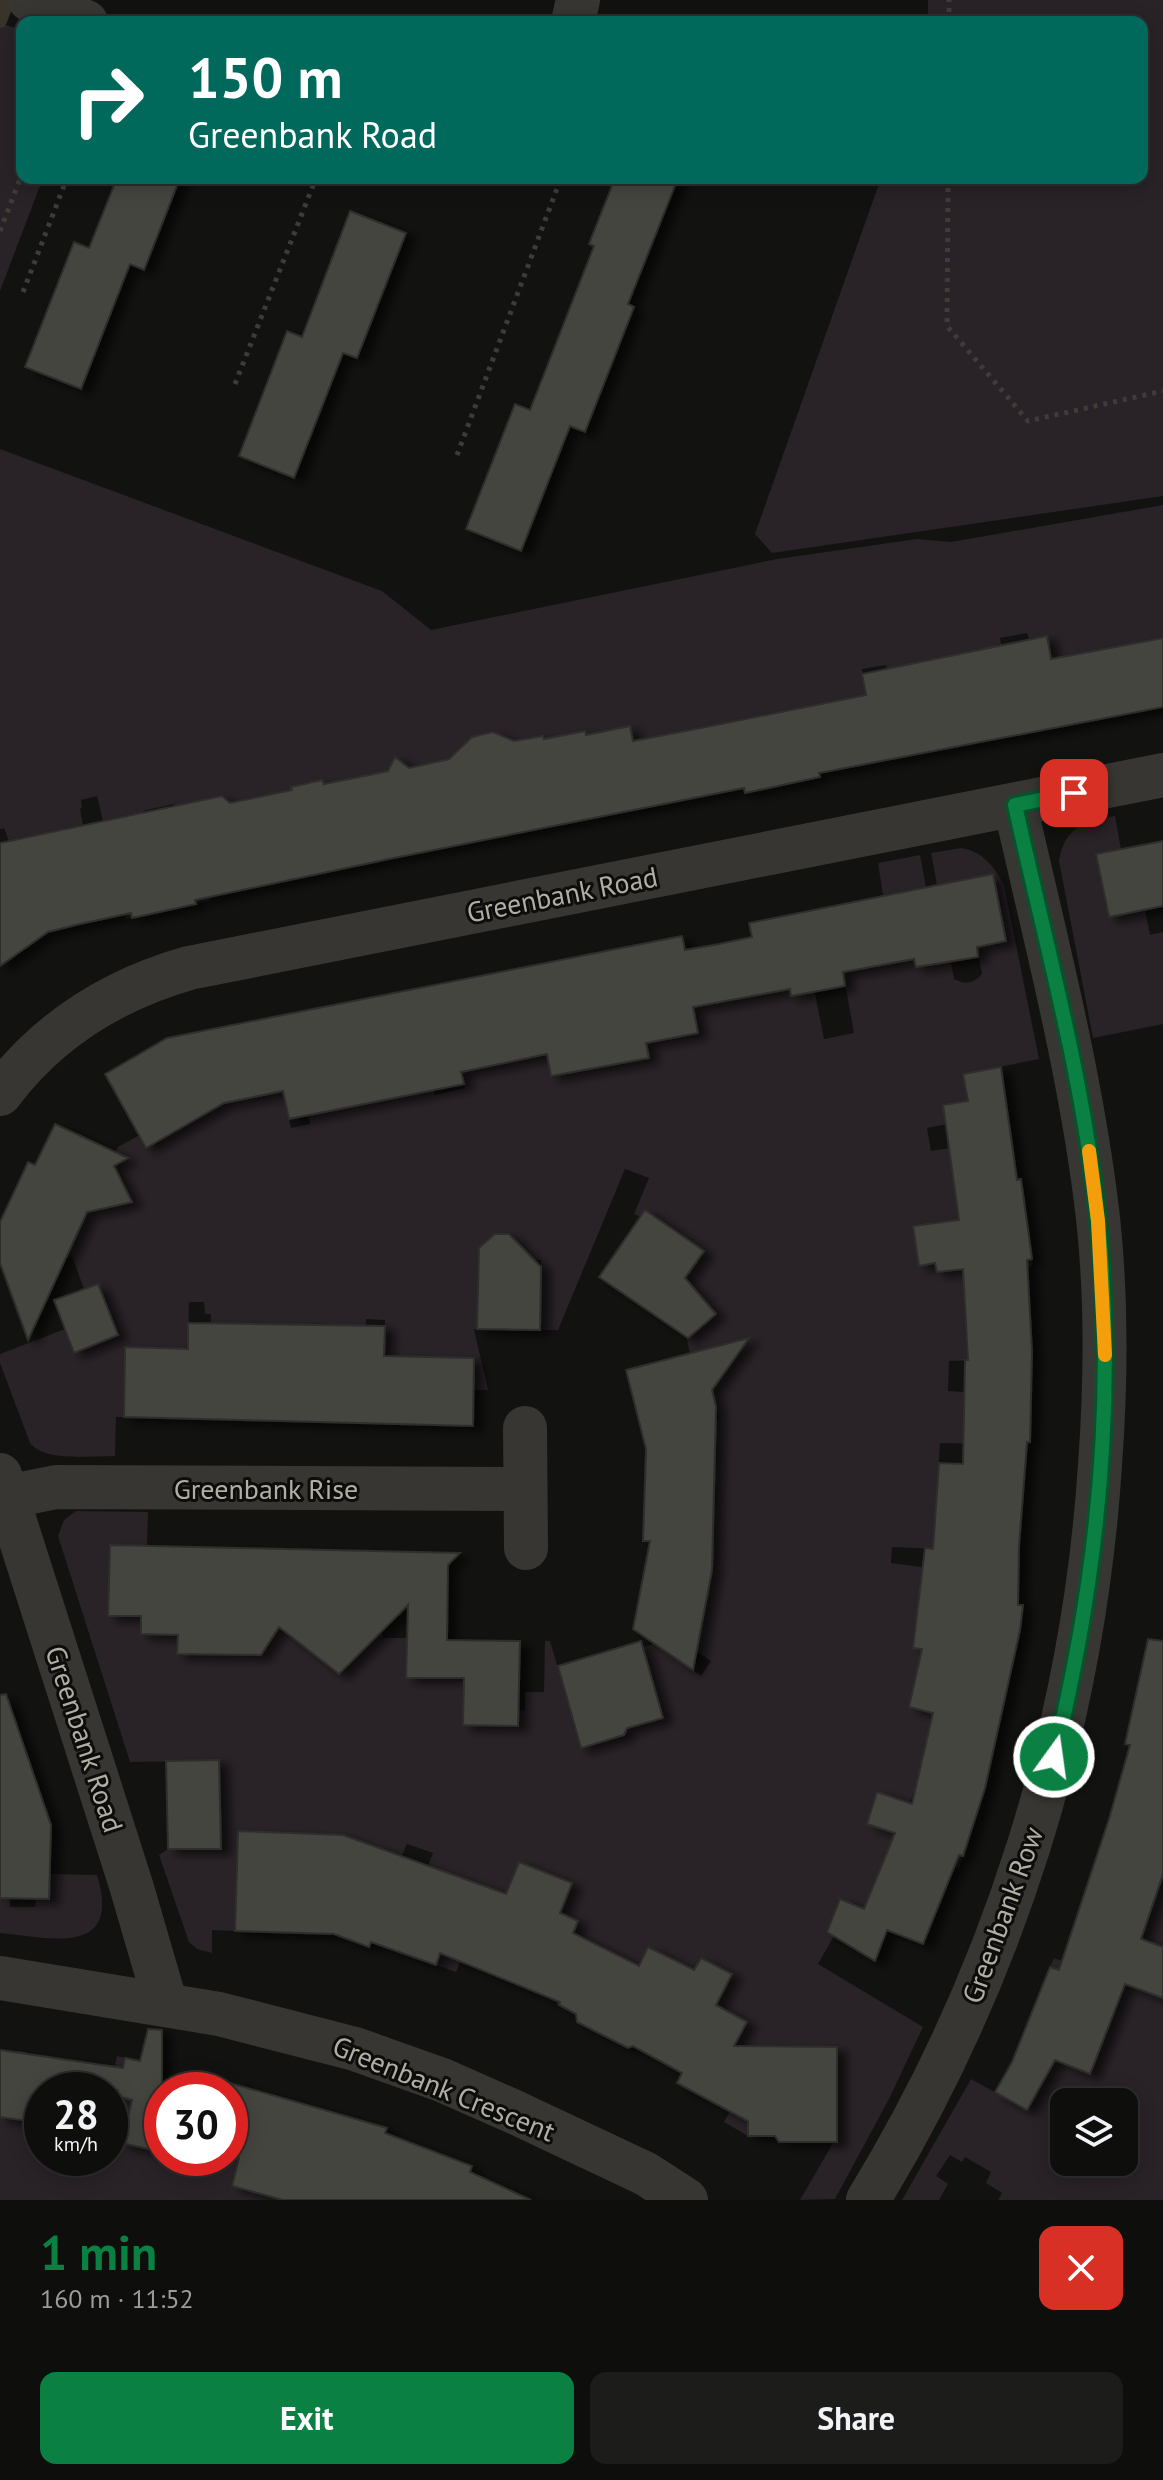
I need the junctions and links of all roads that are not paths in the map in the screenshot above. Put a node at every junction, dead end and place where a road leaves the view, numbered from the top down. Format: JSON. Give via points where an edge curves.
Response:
{"nodes":[{"id":1,"x":1163,"y":775,"type":"edge"},
{"id":2,"x":1015,"y":805,"type":"junction"},
{"id":3,"x":0,"y":1094,"type":"edge"},
{"id":4,"x":525,"y":1428,"type":"dead end"},
{"id":5,"x":4,"y":1486,"type":"edge"},
{"id":6,"x":525,"y":1489,"type":"junction"},
{"id":7,"x":526,"y":1548,"type":"dead end"},
{"id":8,"x":0,"y":1978,"type":"edge"},
{"id":9,"x":166,"y":2005,"type":"junction"},
{"id":10,"x":686,"y":2200,"type":"edge"},
{"id":11,"x":868,"y":2200,"type":"edge"}],
"edges":[{"from":1,"to":2,"type":"street","name":"Greenbank Road"},
{"from":2,"to":3,"type":"street","name":"Greenbank Road","via":[[178,971],[87,1011],[43,1045]]},
{"from":2,"to":11,"type":"street","name":"Greenbank Row","via":[[1078,1087],[1098,1221],[1105,1361],[1098,1504],[1069,1698],[1025,1860],[955,2042]]},
{"from":4,"to":6,"type":"street"},
{"from":5,"to":6,"type":"street","name":"Greenbank Rise"},
{"from":5,"to":9,"type":"street","name":"Greenbank Road"},
{"from":6,"to":7,"type":"street"},
{"from":8,"to":9,"type":"street","name":"Greenbank Crescent"},
{"from":9,"to":10,"type":"street","name":"Greenbank Crescent","via":[[294,2032],[442,2080],[577,2140]]}]}
